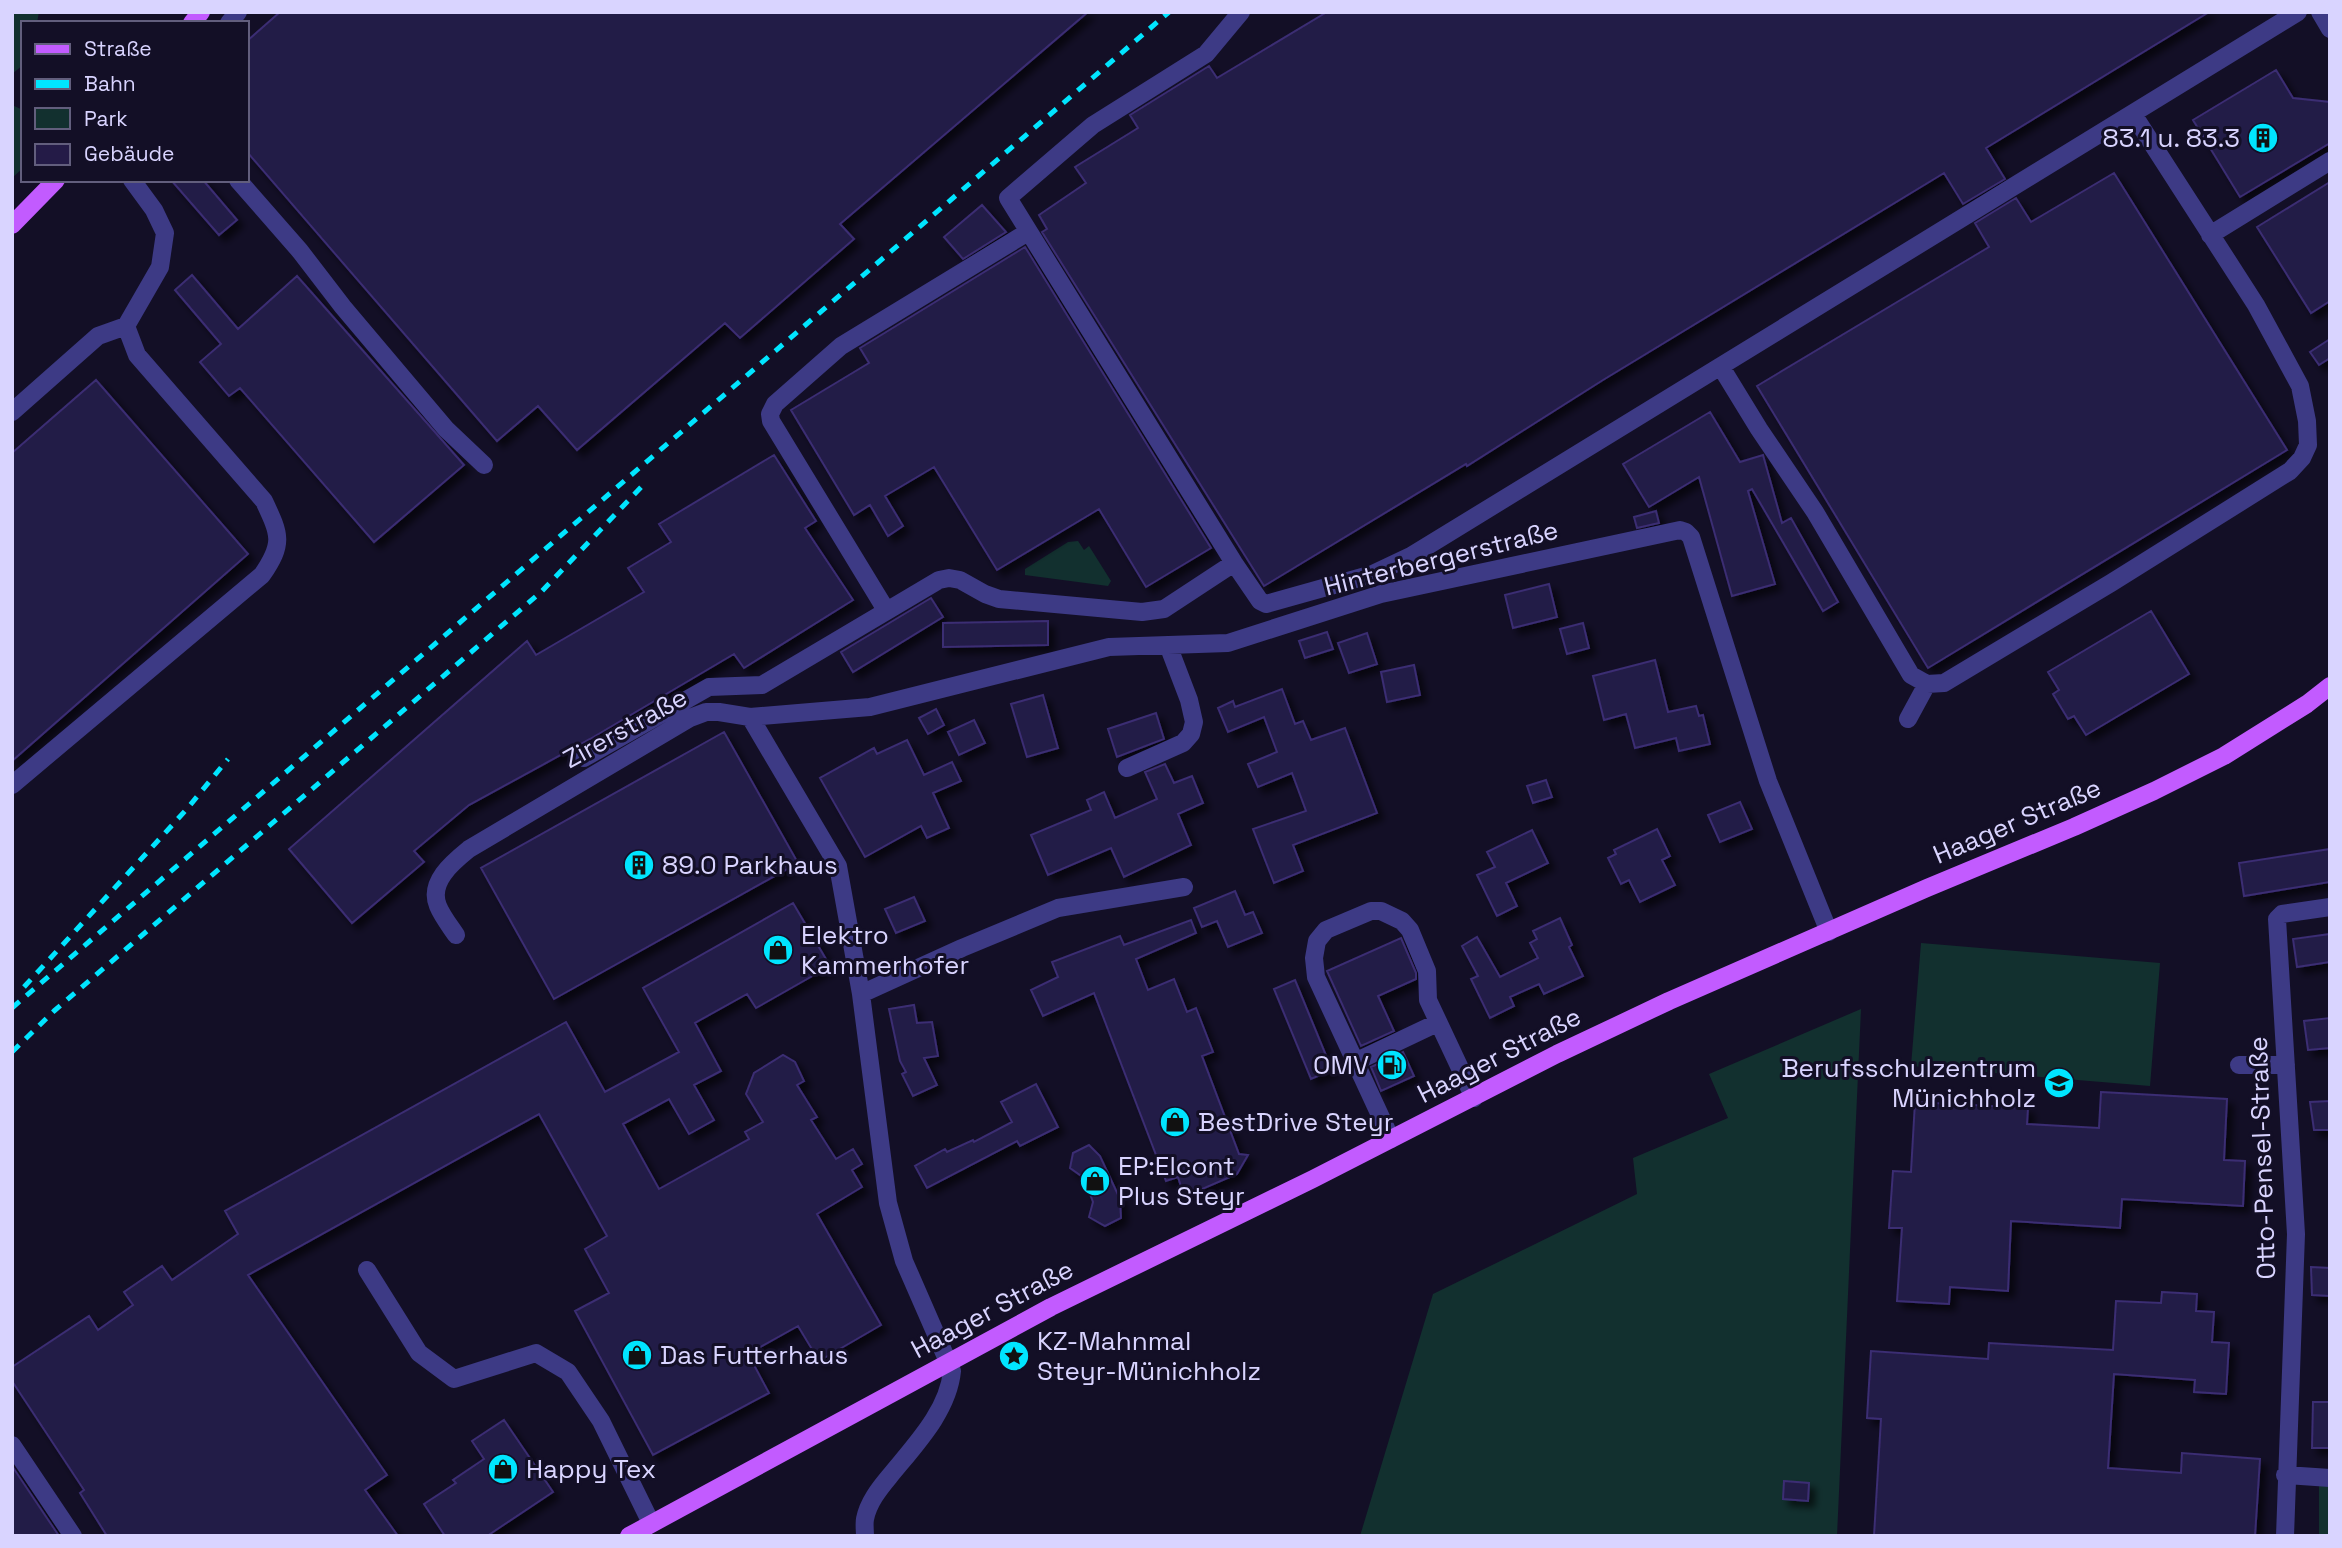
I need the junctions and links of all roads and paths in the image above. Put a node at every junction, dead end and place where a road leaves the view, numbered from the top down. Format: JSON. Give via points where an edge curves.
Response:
{"nodes":[{"id":1,"x":1241,"y":12,"type":"edge"},
{"id":2,"x":2298,"y":12,"type":"edge"},
{"id":3,"x":2320,"y":12,"type":"edge"},
{"id":4,"x":2330,"y":29,"type":"edge"},
{"id":5,"x":2133,"y":114,"type":"junction"},
{"id":6,"x":2330,"y":161,"type":"edge"},
{"id":7,"x":54,"y":182,"type":"edge"},
{"id":8,"x":133,"y":182,"type":"edge"},
{"id":9,"x":240,"y":182,"type":"edge"},
{"id":10,"x":12,"y":225,"type":"edge"},
{"id":11,"x":1028,"y":232,"type":"junction"},
{"id":12,"x":2210,"y":234,"type":"junction"},
{"id":13,"x":126,"y":326,"type":"junction"},
{"id":14,"x":1721,"y":367,"type":"junction"},
{"id":15,"x":12,"y":412,"type":"edge"},
{"id":16,"x":484,"y":465,"type":"dead end"},
{"id":17,"x":1234,"y":563,"type":"junction"},
{"id":18,"x":886,"y":610,"type":"junction"},
{"id":19,"x":1168,"y":645,"type":"junction"},
{"id":20,"x":1927,"y":684,"type":"junction"},
{"id":21,"x":2330,"y":687,"type":"edge"},
{"id":22,"x":750,"y":717,"type":"junction"},
{"id":23,"x":1908,"y":719,"type":"dead end"},
{"id":24,"x":584,"y":758,"type":"dead end"},
{"id":25,"x":1127,"y":768,"type":"dead end"},
{"id":26,"x":12,"y":785,"type":"edge"},
{"id":27,"x":1184,"y":887,"type":"dead end"},
{"id":28,"x":2330,"y":907,"type":"edge"},
{"id":29,"x":1829,"y":932,"type":"junction"},
{"id":30,"x":456,"y":935,"type":"dead end"},
{"id":31,"x":861,"y":995,"type":"junction"},
{"id":32,"x":1437,"y":1023,"type":"junction"},
{"id":33,"x":1355,"y":1062,"type":"junction"},
{"id":34,"x":2239,"y":1065,"type":"dead end"},
{"id":35,"x":2286,"y":1065,"type":"junction"},
{"id":36,"x":1474,"y":1098,"type":"junction"},
{"id":37,"x":1391,"y":1139,"type":"junction"},
{"id":38,"x":367,"y":1270,"type":"dead end"},
{"id":39,"x":950,"y":1361,"type":"junction"},
{"id":40,"x":12,"y":1445,"type":"edge"},
{"id":41,"x":2286,"y":1475,"type":"junction"},
{"id":42,"x":2330,"y":1478,"type":"edge"},
{"id":43,"x":651,"y":1523,"type":"junction"},
{"id":44,"x":73,"y":1536,"type":"edge"},
{"id":45,"x":629,"y":1536,"type":"edge"},
{"id":46,"x":865,"y":1536,"type":"edge"},
{"id":47,"x":2285,"y":1536,"type":"edge"}],
"edges":[{"from":1,"to":11,"type":"street","via":[[1206,54],[1093,125],[1008,198]]},
{"from":2,"to":5,"type":"street"},
{"from":3,"to":4,"type":"street"},
{"from":5,"to":12,"type":"street"},
{"from":5,"to":14,"type":"street"},
{"from":6,"to":12,"type":"street"},
{"from":7,"to":10,"type":"main road"},
{"from":8,"to":13,"type":"street","via":[[164,233],[160,267]]},
{"from":9,"to":16,"type":"street","via":[[446,429]]},
{"from":11,"to":17,"type":"street"},
{"from":11,"to":18,"type":"street","via":[[841,346],[775,404],[770,414]]},
{"from":12,"to":20,"type":"street","via":[[2300,386],[2308,445],[2302,458],[2290,471],[2111,583],[1944,683]]},
{"from":13,"to":15,"type":"street","via":[[98,336]]},
{"from":13,"to":26,"type":"street","via":[[137,355],[264,501],[277,529],[276,553],[262,575]]},
{"from":14,"to":17,"type":"street","via":[[1390,567],[1266,604]]},
{"from":14,"to":20,"type":"street","via":[[1815,512],[1911,675]]},
{"from":17,"to":18,"type":"street","via":[[1155,611],[999,599],[949,578]]},
{"from":18,"to":24,"type":"street","via":[[762,685],[709,687]]},
{"from":19,"to":22,"type":"street","name":"Hinterbergerstraße","via":[[1109,647],[870,707]]},
{"from":19,"to":25,"type":"street","via":[[1194,722],[1191,734],[1183,743]]},
{"from":19,"to":29,"type":"street","name":"Hinterbergerstraße","via":[[1228,643],[1381,594],[1686,532],[1768,781]]},
{"from":20,"to":23,"type":"street"},
{"from":21,"to":29,"type":"main road","name":"Haager Straße","via":[[2224,756],[2154,791]]},
{"from":22,"to":30,"type":"street","name":"Zirerstraße","via":[[706,712],[690,718],[469,849],[444,872],[436,896]]},
{"from":22,"to":31,"type":"street","via":[[838,866]]},
{"from":27,"to":31,"type":"street","via":[[1058,908]]},
{"from":28,"to":35,"type":"street","name":"Otto-Pensel-Straße","via":[[2281,914],[2277,919]]},
{"from":29,"to":36,"type":"main road","name":"Haager Straße","via":[[1569,1048]]},
{"from":31,"to":39,"type":"street","via":[[888,1203],[904,1261]]},
{"from":32,"to":33,"type":"street"},
{"from":32,"to":33,"type":"street","via":[[1428,1000],[1427,971],[1402,921],[1371,911],[1326,929],[1317,941],[1316,977]]},
{"from":32,"to":36,"type":"street"},
{"from":33,"to":37,"type":"street"},
{"from":34,"to":35,"type":"street"},
{"from":35,"to":41,"type":"street","name":"Otto-Pensel-Straße","via":[[2296,1234]]},
{"from":36,"to":37,"type":"main road","name":"Haager Straße"},
{"from":37,"to":39,"type":"main road","name":"Haager Straße"},
{"from":38,"to":43,"type":"street","via":[[419,1353],[454,1379],[536,1353],[568,1373],[601,1421]]},
{"from":39,"to":43,"type":"main road","name":"Haager Straße"},
{"from":39,"to":46,"type":"street","via":[[951,1383],[943,1402],[875,1495],[865,1519]]},
{"from":40,"to":44,"type":"street"},
{"from":41,"to":42,"type":"street"},
{"from":41,"to":47,"type":"street","name":"Otto-Pensel-Straße"},
{"from":43,"to":45,"type":"main road","name":"Haager Straße"}]}
